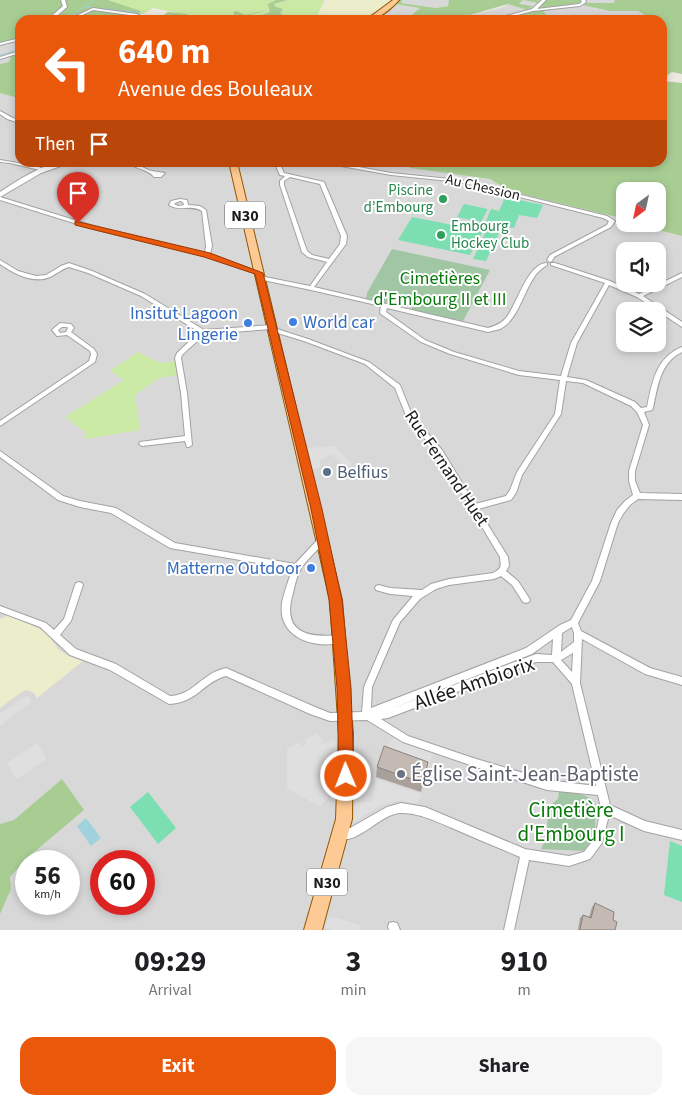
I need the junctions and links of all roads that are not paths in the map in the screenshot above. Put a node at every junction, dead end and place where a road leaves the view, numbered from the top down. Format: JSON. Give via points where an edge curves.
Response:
{"nodes":[{"id":1,"x":63,"y":0,"type":"edge"},
{"id":2,"x":396,"y":0,"type":"edge"},
{"id":3,"x":544,"y":0,"type":"edge"},
{"id":4,"x":583,"y":0,"type":"edge"},
{"id":5,"x":533,"y":10,"type":"junction"},
{"id":6,"x":55,"y":15,"type":"edge"},
{"id":7,"x":79,"y":15,"type":"edge"},
{"id":8,"x":130,"y":15,"type":"edge"},
{"id":9,"x":377,"y":15,"type":"edge"},
{"id":10,"x":513,"y":15,"type":"edge"},
{"id":11,"x":15,"y":40,"type":"edge"},
{"id":12,"x":0,"y":44,"type":"edge"},
{"id":13,"x":15,"y":54,"type":"edge"},
{"id":14,"x":0,"y":58,"type":"edge"},
{"id":15,"x":0,"y":112,"type":"edge"},
{"id":16,"x":15,"y":120,"type":"edge"},
{"id":17,"x":0,"y":161,"type":"edge"},
{"id":18,"x":15,"y":162,"type":"edge"},
{"id":19,"x":37,"y":167,"type":"edge"},
{"id":20,"x":51,"y":167,"type":"edge"},
{"id":21,"x":137,"y":167,"type":"edge"},
{"id":22,"x":234,"y":167,"type":"edge"},
{"id":23,"x":278,"y":167,"type":"edge"},
{"id":24,"x":350,"y":167,"type":"edge"},
{"id":25,"x":44,"y":170,"type":"junction"},
{"id":26,"x":154,"y":172,"type":"dead end"},
{"id":27,"x":288,"y":176,"type":"junction"},
{"id":28,"x":0,"y":197,"type":"edge"},
{"id":29,"x":186,"y":205,"type":"dead end"},
{"id":30,"x":207,"y":255,"type":"junction"},
{"id":31,"x":330,"y":261,"type":"junction"},
{"id":32,"x":0,"y":262,"type":"edge"},
{"id":33,"x":550,"y":262,"type":"junction"},
{"id":34,"x":260,"y":275,"type":"junction"},
{"id":35,"x":682,"y":275,"type":"edge"},
{"id":36,"x":608,"y":282,"type":"junction"},
{"id":37,"x":311,"y":288,"type":"junction"},
{"id":38,"x":639,"y":296,"type":"junction"},
{"id":39,"x":384,"y":306,"type":"junction"},
{"id":40,"x":682,"y":324,"type":"edge"},
{"id":41,"x":272,"y":329,"type":"junction"},
{"id":42,"x":202,"y":332,"type":"junction"},
{"id":43,"x":68,"y":333,"type":"dead end"},
{"id":44,"x":682,"y":349,"type":"edge"},
{"id":45,"x":563,"y":379,"type":"junction"},
{"id":46,"x":640,"y":411,"type":"junction"},
{"id":47,"x":0,"y":424,"type":"edge"},
{"id":48,"x":187,"y":438,"type":"junction"},
{"id":49,"x":142,"y":444,"type":"dead end"},
{"id":50,"x":189,"y":445,"type":"dead end"},
{"id":51,"x":0,"y":454,"type":"edge"},
{"id":52,"x":637,"y":496,"type":"junction"},
{"id":53,"x":682,"y":497,"type":"edge"},
{"id":54,"x":475,"y":507,"type":"junction"},
{"id":55,"x":323,"y":539,"type":"junction"},
{"id":56,"x":297,"y":567,"type":"junction"},
{"id":57,"x":502,"y":572,"type":"junction"},
{"id":58,"x":79,"y":585,"type":"dead end"},
{"id":59,"x":379,"y":588,"type":"dead end"},
{"id":60,"x":422,"y":594,"type":"junction"},
{"id":61,"x":526,"y":600,"type":"dead end"},
{"id":62,"x":0,"y":609,"type":"edge"},
{"id":63,"x":574,"y":624,"type":"junction"},
{"id":64,"x":558,"y":632,"type":"junction"},
{"id":65,"x":578,"y":633,"type":"junction"},
{"id":66,"x":55,"y":635,"type":"junction"},
{"id":67,"x":340,"y":639,"type":"junction"},
{"id":68,"x":577,"y":644,"type":"junction"},
{"id":69,"x":556,"y":660,"type":"junction"},
{"id":70,"x":682,"y":681,"type":"edge"},
{"id":71,"x":576,"y":683,"type":"junction"},
{"id":72,"x":366,"y":714,"type":"junction"},
{"id":73,"x":345,"y":717,"type":"junction"},
{"id":74,"x":602,"y":791,"type":"junction"},
{"id":75,"x":606,"y":808,"type":"junction"},
{"id":76,"x":341,"y":835,"type":"junction"},
{"id":77,"x":682,"y":835,"type":"edge"},
{"id":78,"x":525,"y":854,"type":"junction"},
{"id":79,"x":313,"y":930,"type":"edge"},
{"id":80,"x":509,"y":930,"type":"edge"}],
"edges":[{"from":1,"to":6,"type":"street","via":[[65,6]]},
{"from":2,"to":9,"type":"main road"},
{"from":3,"to":5,"type":"street"},
{"from":4,"to":5,"type":"street","via":[[580,5]]},
{"from":5,"to":10,"type":"street"},
{"from":7,"to":8,"type":"street","via":[[91,9]]},
{"from":11,"to":12,"type":"street"},
{"from":13,"to":14,"type":"street"},
{"from":15,"to":16,"type":"street"},
{"from":17,"to":18,"type":"street"},
{"from":19,"to":25,"type":"street"},
{"from":20,"to":25,"type":"street"},
{"from":21,"to":26,"type":"street"},
{"from":22,"to":34,"type":"main road","number":"N30"},
{"from":23,"to":27,"type":"street","via":[[280,173]]},
{"from":24,"to":33,"type":"street","name":"Au Chession","via":[[460,181],[605,216],[612,221],[609,226],[552,256]]},
{"from":25,"to":28,"type":"street","via":[[18,182]]},
{"from":27,"to":31,"type":"street","via":[[282,184],[305,252]]},
{"from":27,"to":31,"type":"street","via":[[314,180],[326,188],[344,240]]},
{"from":28,"to":30,"type":"street","via":[[95,228]]},
{"from":29,"to":30,"type":"street","via":[[204,210],[209,246]]},
{"from":30,"to":34,"type":"street"},
{"from":31,"to":37,"type":"street"},
{"from":32,"to":42,"type":"street","via":[[37,278],[47,277],[65,266],[79,268],[143,295]]},
{"from":33,"to":36,"type":"street"},
{"from":33,"to":39,"type":"street","via":[[536,272],[505,324],[495,330]]},
{"from":34,"to":37,"type":"street"},
{"from":34,"to":41,"type":"main road","number":"N30"},
{"from":35,"to":38,"type":"street"},
{"from":36,"to":38,"type":"street"},
{"from":36,"to":45,"type":"street","via":[[574,343]]},
{"from":37,"to":39,"type":"street"},
{"from":38,"to":40,"type":"street"},
{"from":39,"to":45,"type":"street","via":[[383,313],[401,327],[452,353],[519,373]]},
{"from":41,"to":42,"type":"street"},
{"from":41,"to":54,"type":"street","name":"Rue Fernand Huet","via":[[367,363],[398,387],[409,416],[435,445]]},
{"from":41,"to":55,"type":"main road","number":"N30"},
{"from":42,"to":48,"type":"street","via":[[178,358]]},
{"from":43,"to":47,"type":"street","via":[[92,350],[92,362]]},
{"from":44,"to":46,"type":"street","via":[[664,360],[650,408]]},
{"from":45,"to":46,"type":"street","via":[[584,381],[633,404]]},
{"from":45,"to":54,"type":"street","via":[[558,414],[519,474],[511,495]]},
{"from":46,"to":52,"type":"street","via":[[646,425],[632,472]]},
{"from":48,"to":49,"type":"street"},
{"from":48,"to":50,"type":"street"},
{"from":51,"to":56,"type":"street","via":[[61,498],[113,510],[172,546]]},
{"from":52,"to":53,"type":"street"},
{"from":52,"to":63,"type":"street","via":[[618,513],[596,581]]},
{"from":54,"to":57,"type":"street","name":"Rue Fernand Huet","via":[[504,557]]},
{"from":55,"to":56,"type":"street"},
{"from":55,"to":67,"type":"main road","number":"N30","via":[[336,600]]},
{"from":56,"to":67,"type":"street","via":[[285,610],[289,625],[298,635],[326,641]]},
{"from":57,"to":60,"type":"street","via":[[434,586]]},
{"from":57,"to":61,"type":"street","via":[[515,583]]},
{"from":58,"to":66,"type":"street","via":[[67,621]]},
{"from":59,"to":60,"type":"street"},
{"from":60,"to":72,"type":"street","via":[[397,620],[368,687]]},
{"from":62,"to":66,"type":"street","via":[[43,626]]},
{"from":63,"to":64,"type":"street","name":"Allée Ambiorix","via":[[566,625]]},
{"from":63,"to":65,"type":"street"},
{"from":64,"to":69,"type":"street"},
{"from":64,"to":72,"type":"street","name":"Allée Ambiorix","via":[[529,651]]},
{"from":65,"to":68,"type":"street"},
{"from":65,"to":70,"type":"street","via":[[648,671]]},
{"from":66,"to":73,"type":"street","name":"Allée Ambiorix","via":[[73,652],[113,667],[168,700],[184,698],[198,691],[216,674],[226,672],[313,711],[330,717]]},
{"from":67,"to":73,"type":"main road","number":"N30"},
{"from":68,"to":69,"type":"street","name":"Allée Ambiorix"},
{"from":68,"to":71,"type":"street"},
{"from":69,"to":71,"type":"street"},
{"from":69,"to":72,"type":"street","name":"Allée Ambiorix","via":[[536,658],[388,714]]},
{"from":71,"to":74,"type":"street"},
{"from":72,"to":73,"type":"street","name":"Allée Ambiorix"},
{"from":72,"to":74,"type":"street","via":[[406,739],[473,762],[547,785]]},
{"from":73,"to":76,"type":"main road","number":"N30","via":[[346,776]]},
{"from":74,"to":75,"type":"street"},
{"from":75,"to":77,"type":"street","via":[[637,824]]},
{"from":75,"to":78,"type":"street","via":[[599,840],[587,856],[569,862]]},
{"from":76,"to":78,"type":"street","via":[[352,833],[390,810],[401,808],[425,812]]},
{"from":76,"to":79,"type":"main road","number":"N30"},
{"from":78,"to":80,"type":"street"}]}
